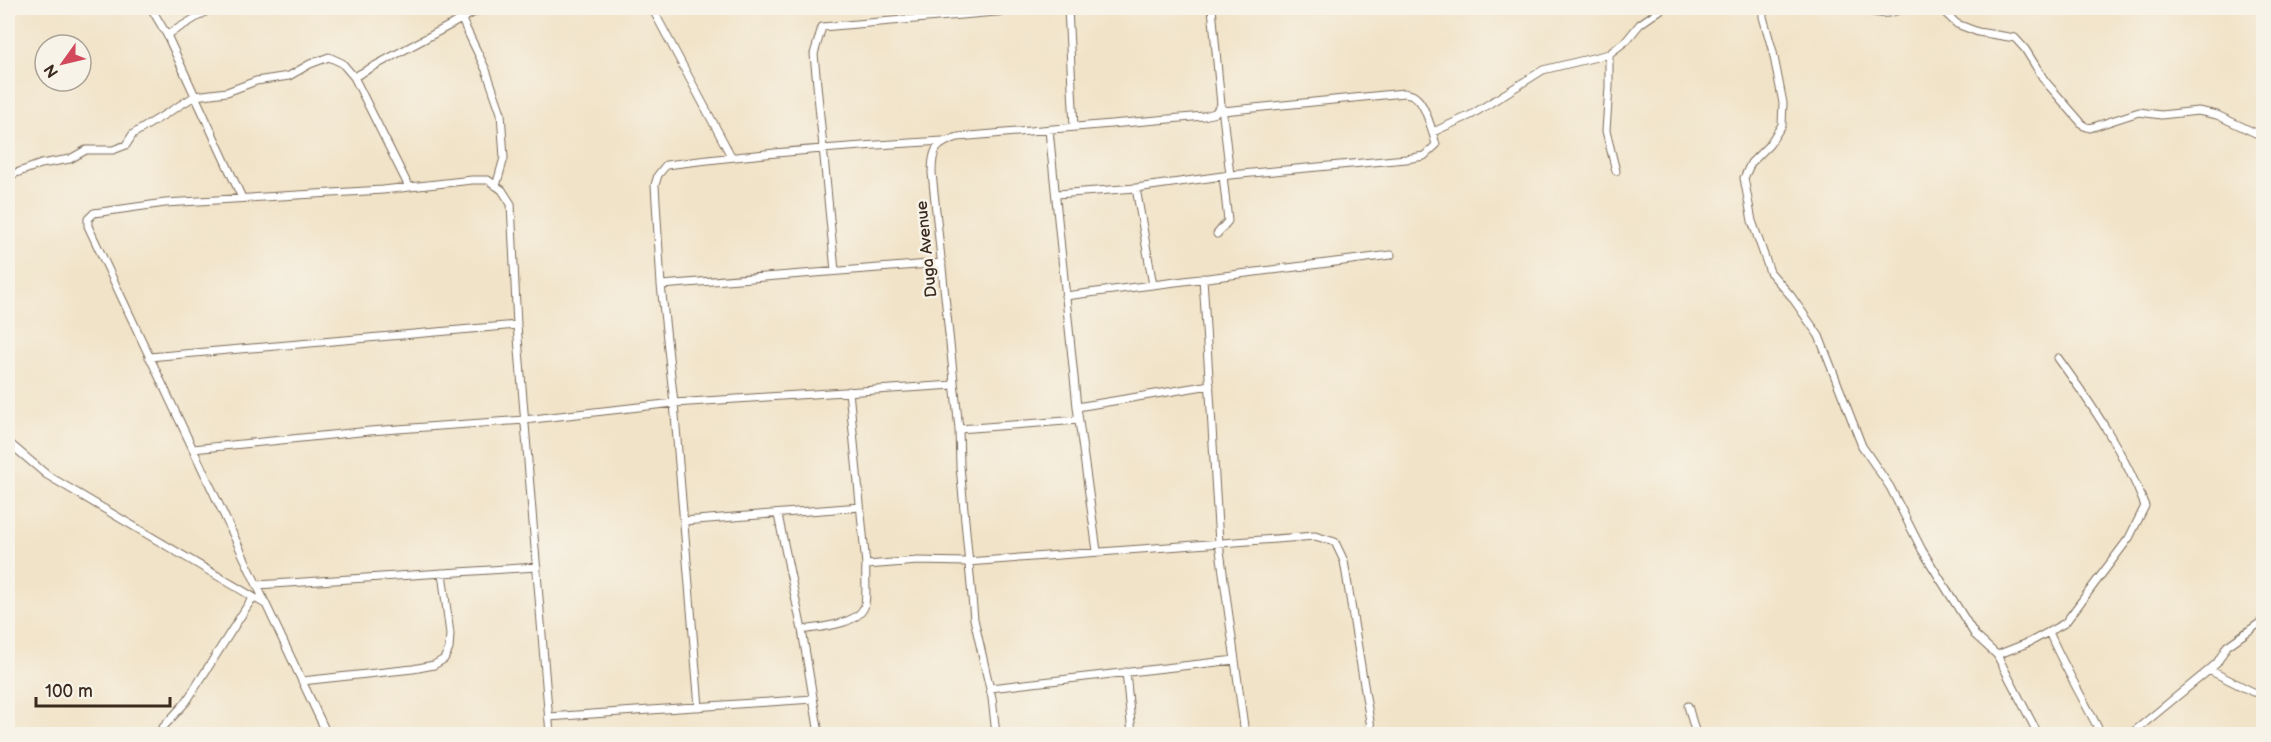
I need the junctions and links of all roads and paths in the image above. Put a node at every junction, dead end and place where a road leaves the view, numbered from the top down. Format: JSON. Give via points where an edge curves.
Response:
{"nodes":[{"id":1,"x":151,"y":8,"type":"edge"},
{"id":2,"x":212,"y":8,"type":"edge"},
{"id":3,"x":482,"y":8,"type":"edge"},
{"id":4,"x":652,"y":8,"type":"edge"},
{"id":5,"x":1043,"y":8,"type":"edge"},
{"id":6,"x":1068,"y":8,"type":"edge"},
{"id":7,"x":1212,"y":8,"type":"edge"},
{"id":8,"x":1663,"y":8,"type":"edge"},
{"id":9,"x":1763,"y":8,"type":"edge"},
{"id":10,"x":1861,"y":8,"type":"edge"},
{"id":11,"x":1903,"y":8,"type":"edge"},
{"id":12,"x":1940,"y":8,"type":"edge"},
{"id":13,"x":462,"y":20,"type":"junction"},
{"id":14,"x":167,"y":35,"type":"junction"},
{"id":15,"x":1609,"y":54,"type":"junction"},
{"id":16,"x":354,"y":77,"type":"junction"},
{"id":17,"x":195,"y":96,"type":"junction"},
{"id":18,"x":1222,"y":108,"type":"junction"},
{"id":19,"x":1074,"y":127,"type":"junction"},
{"id":20,"x":1049,"y":130,"type":"junction"},
{"id":21,"x":1433,"y":132,"type":"junction"},
{"id":22,"x":2264,"y":137,"type":"edge"},
{"id":23,"x":945,"y":141,"type":"junction"},
{"id":24,"x":823,"y":147,"type":"junction"},
{"id":25,"x":731,"y":156,"type":"junction"},
{"id":26,"x":1616,"y":171,"type":"dead end"},
{"id":27,"x":8,"y":176,"type":"edge"},
{"id":28,"x":1227,"y":176,"type":"junction"},
{"id":29,"x":496,"y":186,"type":"junction"},
{"id":30,"x":410,"y":187,"type":"junction"},
{"id":31,"x":1136,"y":188,"type":"junction"},
{"id":32,"x":1057,"y":195,"type":"junction"},
{"id":33,"x":242,"y":198,"type":"junction"},
{"id":34,"x":1217,"y":234,"type":"dead end"},
{"id":35,"x":1391,"y":255,"type":"dead end"},
{"id":36,"x":942,"y":263,"type":"junction"},
{"id":37,"x":835,"y":272,"type":"junction"},
{"id":38,"x":1203,"y":279,"type":"junction"},
{"id":39,"x":661,"y":285,"type":"junction"},
{"id":40,"x":1153,"y":285,"type":"junction"},
{"id":41,"x":1065,"y":296,"type":"junction"},
{"id":42,"x":517,"y":326,"type":"junction"},
{"id":43,"x":149,"y":357,"type":"junction"},
{"id":44,"x":2058,"y":358,"type":"dead end"},
{"id":45,"x":954,"y":385,"type":"junction"},
{"id":46,"x":1210,"y":385,"type":"junction"},
{"id":47,"x":849,"y":391,"type":"junction"},
{"id":48,"x":674,"y":403,"type":"junction"},
{"id":49,"x":1077,"y":408,"type":"junction"},
{"id":50,"x":524,"y":420,"type":"junction"},
{"id":51,"x":1079,"y":420,"type":"junction"},
{"id":52,"x":959,"y":429,"type":"junction"},
{"id":53,"x":8,"y":442,"type":"edge"},
{"id":54,"x":193,"y":449,"type":"junction"},
{"id":55,"x":860,"y":507,"type":"junction"},
{"id":56,"x":778,"y":515,"type":"junction"},
{"id":57,"x":684,"y":521,"type":"junction"},
{"id":58,"x":1219,"y":543,"type":"junction"},
{"id":59,"x":1097,"y":551,"type":"junction"},
{"id":60,"x":967,"y":562,"type":"junction"},
{"id":61,"x":866,"y":565,"type":"junction"},
{"id":62,"x":537,"y":567,"type":"junction"},
{"id":63,"x":442,"y":573,"type":"junction"},
{"id":64,"x":257,"y":585,"type":"junction"},
{"id":65,"x":253,"y":597,"type":"junction"},
{"id":66,"x":265,"y":604,"type":"junction"},
{"id":67,"x":2264,"y":620,"type":"edge"},
{"id":68,"x":802,"y":630,"type":"junction"},
{"id":69,"x":2049,"y":632,"type":"junction"},
{"id":70,"x":1997,"y":655,"type":"junction"},
{"id":71,"x":1235,"y":660,"type":"junction"},
{"id":72,"x":2209,"y":670,"type":"junction"},
{"id":73,"x":1125,"y":672,"type":"junction"},
{"id":74,"x":302,"y":681,"type":"junction"},
{"id":75,"x":990,"y":688,"type":"junction"},
{"id":76,"x":2264,"y":693,"type":"edge"},
{"id":77,"x":813,"y":699,"type":"junction"},
{"id":78,"x":1688,"y":706,"type":"dead end"},
{"id":79,"x":699,"y":707,"type":"junction"},
{"id":80,"x":548,"y":717,"type":"junction"},
{"id":81,"x":157,"y":735,"type":"edge"},
{"id":82,"x":327,"y":735,"type":"edge"},
{"id":83,"x":550,"y":735,"type":"edge"},
{"id":84,"x":819,"y":735,"type":"edge"},
{"id":85,"x":996,"y":735,"type":"edge"},
{"id":86,"x":1132,"y":735,"type":"edge"},
{"id":87,"x":1245,"y":735,"type":"edge"},
{"id":88,"x":1372,"y":735,"type":"edge"},
{"id":89,"x":1696,"y":735,"type":"edge"},
{"id":90,"x":2038,"y":735,"type":"edge"},
{"id":91,"x":2101,"y":735,"type":"edge"},
{"id":92,"x":2131,"y":735,"type":"edge"}],
"edges":[{"from":1,"to":14,"type":"street"},
{"from":2,"to":14,"type":"street"},
{"from":3,"to":13,"type":"street"},
{"from":4,"to":25,"type":"street"},
{"from":5,"to":24,"type":"street","via":[[822,27],[814,54]]},
{"from":6,"to":19,"type":"street"},
{"from":7,"to":18,"type":"street"},
{"from":8,"to":15,"type":"street"},
{"from":9,"to":70,"type":"street","via":[[1783,103],[1782,125],[1751,163],[1744,178],[1752,221],[1770,272],[1819,336],[1862,446],[1890,488],[1922,550],[1975,635]]},
{"from":10,"to":11,"type":"street","via":[[1878,14]]},
{"from":12,"to":22,"type":"street","via":[[1957,24],[2015,38],[2084,126],[2090,128],[2139,112],[2161,115],[2198,111],[2217,115]]},
{"from":13,"to":16,"type":"street"},
{"from":13,"to":29,"type":"street","via":[[501,113],[504,158]]},
{"from":14,"to":17,"type":"street"},
{"from":15,"to":21,"type":"street","via":[[1543,70],[1472,115]]},
{"from":15,"to":26,"type":"street","via":[[1606,131]]},
{"from":16,"to":17,"type":"street","via":[[342,63],[329,57],[289,76]]},
{"from":16,"to":30,"type":"street"},
{"from":17,"to":27,"type":"street","via":[[133,134],[126,145],[113,150],[86,150],[70,159]]},
{"from":17,"to":33,"type":"street"},
{"from":18,"to":19,"type":"street","via":[[1204,116]]},
{"from":18,"to":21,"type":"street","via":[[1404,93],[1416,96]]},
{"from":18,"to":28,"type":"street"},
{"from":19,"to":20,"type":"street"},
{"from":20,"to":23,"type":"street"},
{"from":20,"to":32,"type":"street"},
{"from":21,"to":28,"type":"street","via":[[1436,145],[1424,156]]},
{"from":23,"to":24,"type":"street"},
{"from":23,"to":36,"type":"street","name":"Duga Avenue","via":[[936,147],[932,160]]},
{"from":24,"to":25,"type":"street"},
{"from":24,"to":37,"type":"street"},
{"from":25,"to":39,"type":"street","via":[[666,165],[658,175],[655,185]]},
{"from":28,"to":31,"type":"street"},
{"from":28,"to":34,"type":"street","via":[[1228,221]]},
{"from":29,"to":30,"type":"street","via":[[488,180],[472,180]]},
{"from":29,"to":42,"type":"street","via":[[511,204]]},
{"from":30,"to":33,"type":"street"},
{"from":31,"to":32,"type":"street"},
{"from":31,"to":40,"type":"street"},
{"from":32,"to":41,"type":"street"},
{"from":33,"to":43,"type":"street","via":[[102,211],[87,219]]},
{"from":35,"to":38,"type":"street"},
{"from":36,"to":37,"type":"street"},
{"from":36,"to":45,"type":"street","name":"Duga Avenue"},
{"from":37,"to":39,"type":"street"},
{"from":38,"to":40,"type":"street"},
{"from":38,"to":46,"type":"street"},
{"from":39,"to":48,"type":"street"},
{"from":40,"to":41,"type":"street"},
{"from":41,"to":49,"type":"street"},
{"from":42,"to":43,"type":"street"},
{"from":42,"to":50,"type":"street"},
{"from":43,"to":54,"type":"street"},
{"from":44,"to":69,"type":"street","via":[[2101,417],[2145,506],[2129,538],[2079,606],[2065,623]]},
{"from":45,"to":47,"type":"street"},
{"from":45,"to":52,"type":"street","name":"Duga Avenue"},
{"from":46,"to":49,"type":"street"},
{"from":46,"to":58,"type":"street"},
{"from":47,"to":48,"type":"street"},
{"from":47,"to":55,"type":"street"},
{"from":48,"to":50,"type":"street"},
{"from":48,"to":57,"type":"street"},
{"from":49,"to":51,"type":"street"},
{"from":50,"to":54,"type":"street"},
{"from":50,"to":62,"type":"street"},
{"from":51,"to":52,"type":"street"},
{"from":51,"to":59,"type":"street"},
{"from":52,"to":60,"type":"street","name":"Duga Avenue"},
{"from":53,"to":65,"type":"street","via":[[47,475]]},
{"from":54,"to":64,"type":"street"},
{"from":55,"to":56,"type":"street"},
{"from":55,"to":61,"type":"street"},
{"from":56,"to":57,"type":"street"},
{"from":56,"to":68,"type":"street"},
{"from":57,"to":79,"type":"street"},
{"from":58,"to":59,"type":"street"},
{"from":58,"to":71,"type":"street"},
{"from":58,"to":88,"type":"street","via":[[1316,536],[1335,542],[1344,561]]},
{"from":59,"to":60,"type":"street"},
{"from":60,"to":61,"type":"street"},
{"from":60,"to":75,"type":"street","name":"Duga Avenue","via":[[974,619]]},
{"from":61,"to":68,"type":"street","via":[[865,605],[855,617]]},
{"from":62,"to":63,"type":"street"},
{"from":62,"to":80,"type":"street"},
{"from":63,"to":64,"type":"street"},
{"from":63,"to":74,"type":"street","via":[[450,634],[444,659],[413,669]]},
{"from":64,"to":66,"type":"street"},
{"from":65,"to":66,"type":"street"},
{"from":65,"to":81,"type":"street","via":[[186,702]]},
{"from":66,"to":74,"type":"street"},
{"from":67,"to":72,"type":"street","via":[[2227,646]]},
{"from":68,"to":77,"type":"street"},
{"from":69,"to":70,"type":"street"},
{"from":69,"to":91,"type":"street"},
{"from":70,"to":90,"type":"street"},
{"from":71,"to":73,"type":"street"},
{"from":71,"to":87,"type":"street"},
{"from":72,"to":76,"type":"street","via":[[2253,692]]},
{"from":72,"to":92,"type":"street"},
{"from":73,"to":75,"type":"street"},
{"from":73,"to":86,"type":"street"},
{"from":74,"to":82,"type":"street"},
{"from":75,"to":85,"type":"street","name":"Duga Avenue"},
{"from":77,"to":79,"type":"street"},
{"from":77,"to":84,"type":"street"},
{"from":78,"to":89,"type":"street"},
{"from":79,"to":80,"type":"street"},
{"from":80,"to":83,"type":"street"}]}
